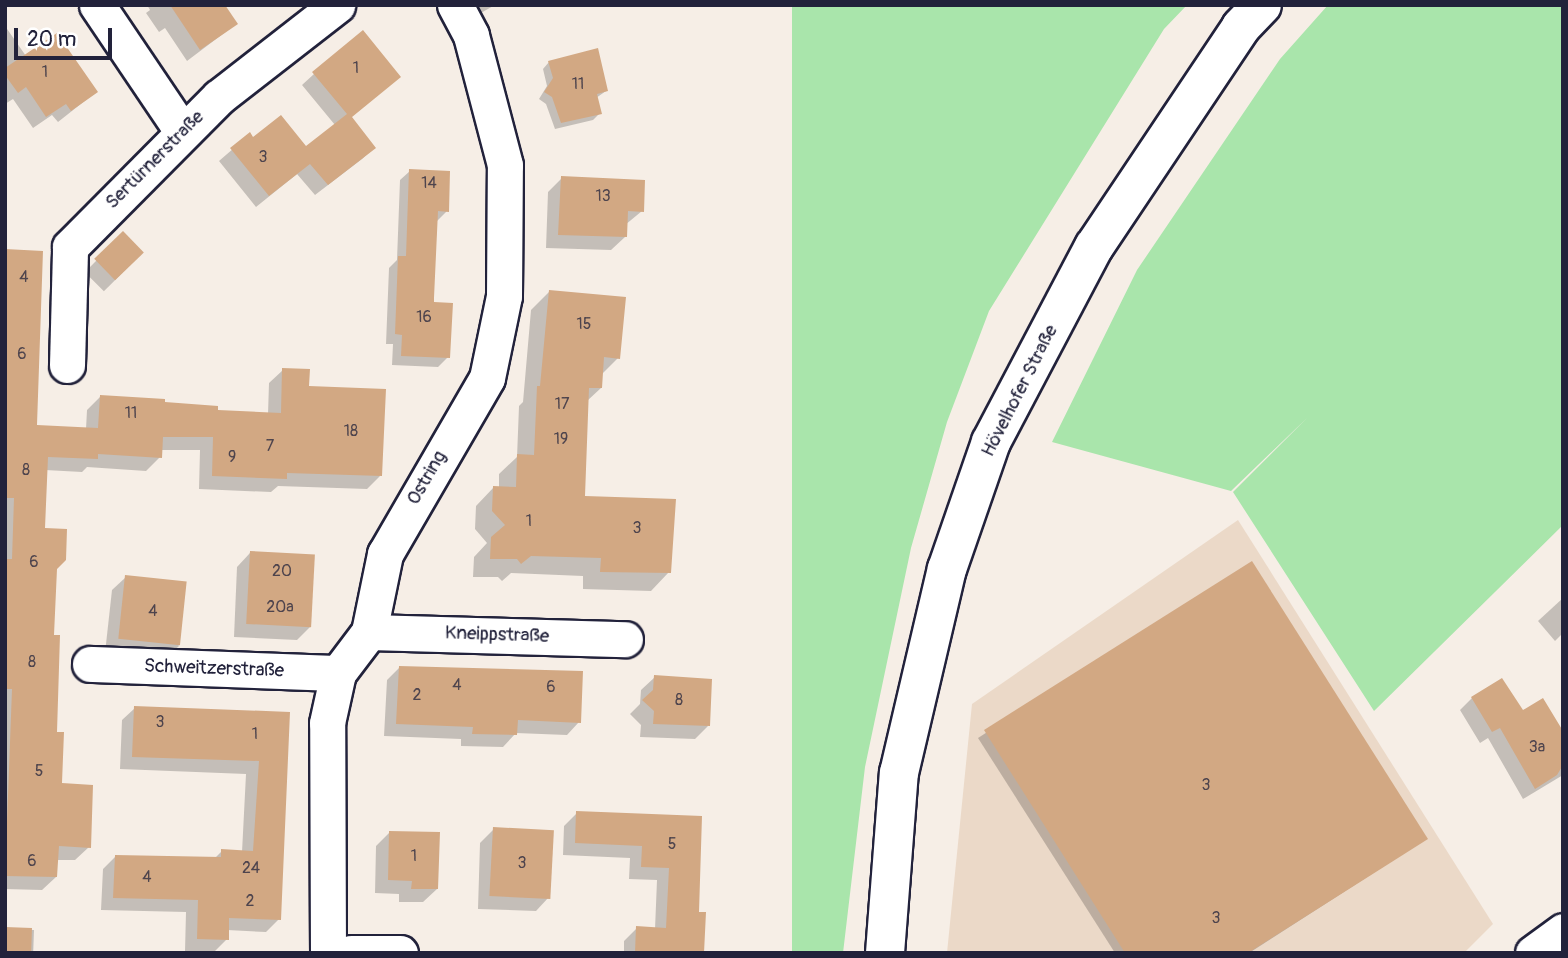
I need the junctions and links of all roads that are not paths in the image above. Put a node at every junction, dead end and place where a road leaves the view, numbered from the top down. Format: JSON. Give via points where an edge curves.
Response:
{"nodes":[{"id":1,"x":97,"y":5,"type":"edge"},
{"id":2,"x":337,"y":5,"type":"edge"},
{"id":3,"x":456,"y":5,"type":"edge"},
{"id":4,"x":1262,"y":5,"type":"edge"},
{"id":5,"x":182,"y":131,"type":"junction"},
{"id":6,"x":67,"y":365,"type":"dead end"},
{"id":7,"x":369,"y":632,"type":"junction"},
{"id":8,"x":625,"y":639,"type":"dead end"},
{"id":9,"x":90,"y":664,"type":"dead end"},
{"id":10,"x":338,"y":673,"type":"junction"},
{"id":11,"x":1563,"y":931,"type":"edge"},
{"id":12,"x":328,"y":953,"type":"edge"},
{"id":13,"x":351,"y":953,"type":"edge"},
{"id":14,"x":400,"y":953,"type":"edge"},
{"id":15,"x":885,"y":953,"type":"edge"},
{"id":16,"x":1533,"y":953,"type":"edge"}],
"edges":[{"from":1,"to":5,"type":"street"},
{"from":2,"to":5,"type":"street","name":"Sertürnerstraße"},
{"from":3,"to":7,"type":"street","name":"Ostring","via":[[471,35],[505,165],[504,296],[487,378],[384,554]]},
{"from":4,"to":15,"type":"main road","name":"Hövelhofer Straße","via":[[1241,27],[1094,247],[991,442],[947,569],[899,773]]},
{"from":5,"to":6,"type":"street","name":"Sertürnerstraße","via":[[70,247]]},
{"from":7,"to":8,"type":"street","name":"Kneippstraße"},
{"from":7,"to":10,"type":"street","name":"Ostring"},
{"from":9,"to":10,"type":"street","name":"Schweitzerstraße"},
{"from":10,"to":12,"type":"street","name":"Ostring","via":[[327,723]]},
{"from":11,"to":16,"type":"street"},
{"from":13,"to":14,"type":"street"}]}
